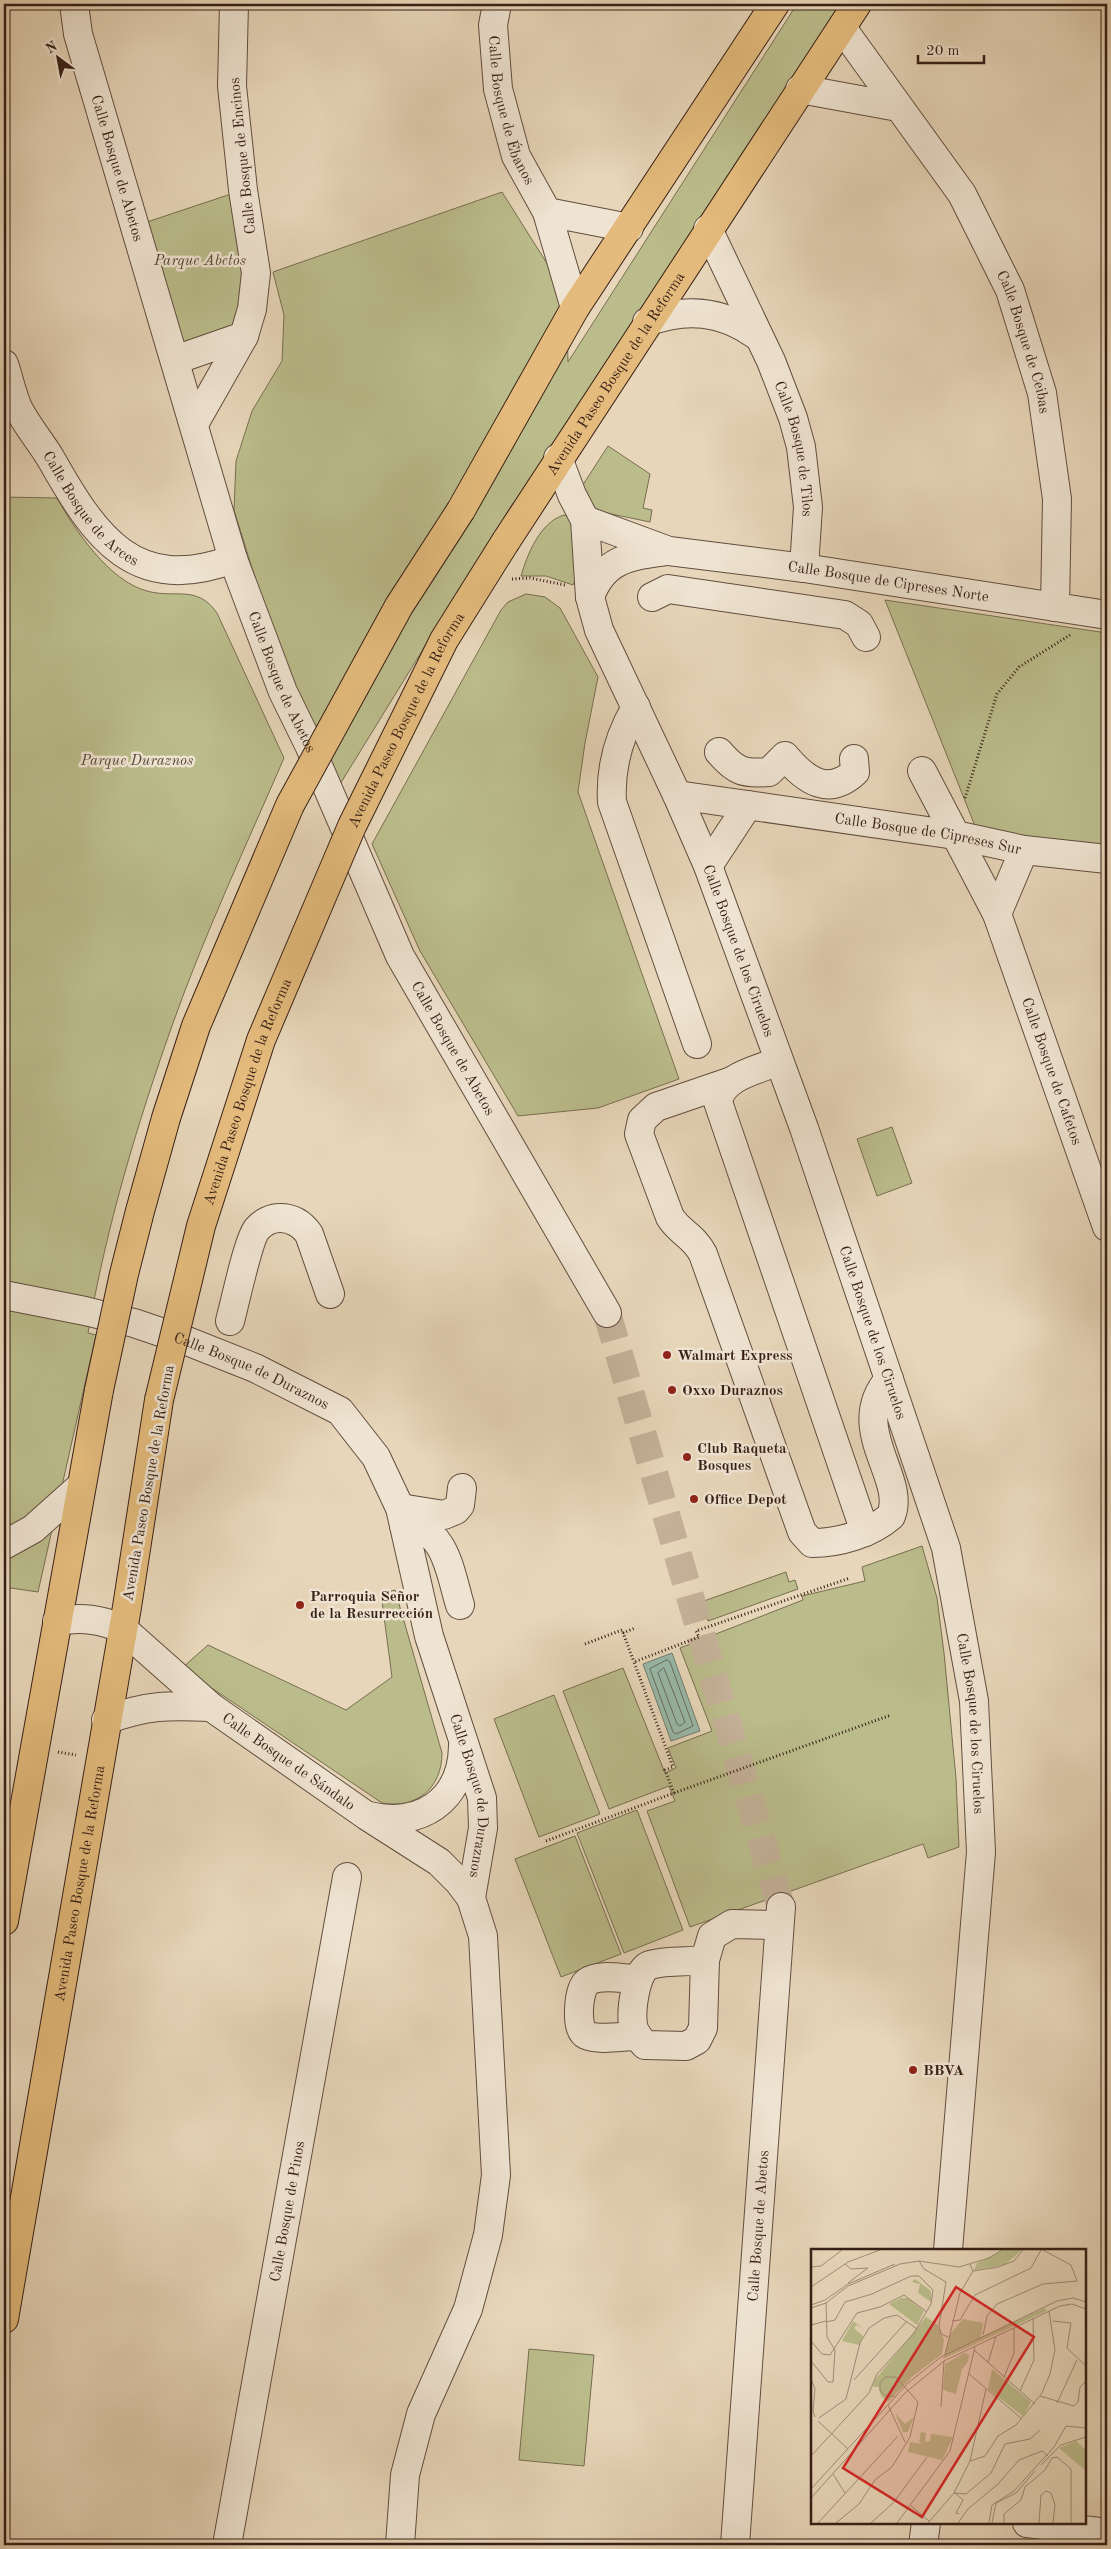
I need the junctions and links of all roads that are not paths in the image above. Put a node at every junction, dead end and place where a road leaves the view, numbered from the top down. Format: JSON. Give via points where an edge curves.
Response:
{"nodes":[{"id":1,"x":74,"y":4,"type":"edge"},
{"id":2,"x":234,"y":4,"type":"edge"},
{"id":3,"x":497,"y":4,"type":"edge"},
{"id":4,"x":775,"y":4,"type":"edge"},
{"id":5,"x":857,"y":4,"type":"edge"},
{"id":6,"x":842,"y":28,"type":"junction"},
{"id":7,"x":800,"y":89,"type":"junction"},
{"id":8,"x":898,"y":107,"type":"junction"},
{"id":9,"x":547,"y":212,"type":"junction"},
{"id":10,"x":629,"y":228,"type":"junction"},
{"id":11,"x":708,"y":229,"type":"junction"},
{"id":12,"x":575,"y":308,"type":"junction"},
{"id":13,"x":647,"y":322,"type":"junction"},
{"id":14,"x":756,"y":335,"type":"junction"},
{"id":15,"x":244,"y":336,"type":"junction"},
{"id":16,"x":175,"y":360,"type":"junction"},
{"id":17,"x":4,"y":364,"type":"edge"},
{"id":18,"x":194,"y":424,"type":"junction"},
{"id":19,"x":558,"y":458,"type":"junction"},
{"id":20,"x":585,"y":520,"type":"junction"},
{"id":21,"x":669,"y":551,"type":"junction"},
{"id":22,"x":704,"y":555,"type":"junction"},
{"id":23,"x":233,"y":559,"type":"junction"},
{"id":24,"x":804,"y":568,"type":"junction"},
{"id":25,"x":713,"y":594,"type":"junction"},
{"id":26,"x":652,"y":596,"type":"dead end"},
{"id":27,"x":590,"y":597,"type":"junction"},
{"id":28,"x":1055,"y":607,"type":"junction"},
{"id":29,"x":1104,"y":614,"type":"edge"},
{"id":30,"x":866,"y":637,"type":"dead end"},
{"id":31,"x":636,"y":707,"type":"junction"},
{"id":32,"x":719,"y":752,"type":"dead end"},
{"id":33,"x":854,"y":759,"type":"dead end"},
{"id":34,"x":922,"y":771,"type":"dead end"},
{"id":35,"x":677,"y":795,"type":"junction"},
{"id":36,"x":748,"y":805,"type":"junction"},
{"id":37,"x":954,"y":835,"type":"junction"},
{"id":38,"x":1024,"y":850,"type":"junction"},
{"id":39,"x":1107,"y":859,"type":"edge"},
{"id":40,"x":708,"y":866,"type":"junction"},
{"id":41,"x":997,"y":914,"type":"junction"},
{"id":42,"x":697,"y":1044,"type":"dead end"},
{"id":43,"x":779,"y":1061,"type":"junction"},
{"id":44,"x":732,"y":1081,"type":"junction"},
{"id":45,"x":1107,"y":1227,"type":"edge"},
{"id":46,"x":330,"y":1294,"type":"dead end"},
{"id":47,"x":4,"y":1295,"type":"edge"},
{"id":48,"x":607,"y":1313,"type":"tunnel mouth"},
{"id":49,"x":230,"y":1321,"type":"dead end"},
{"id":50,"x":889,"y":1379,"type":"junction"},
{"id":51,"x":80,"y":1487,"type":"junction"},
{"id":52,"x":462,"y":1488,"type":"dead end"},
{"id":53,"x":402,"y":1516,"type":"junction"},
{"id":54,"x":865,"y":1532,"type":"junction"},
{"id":55,"x":4,"y":1546,"type":"edge"},
{"id":56,"x":460,"y":1605,"type":"dead end"},
{"id":57,"x":57,"y":1620,"type":"junction"},
{"id":58,"x":123,"y":1629,"type":"junction"},
{"id":59,"x":211,"y":1707,"type":"junction"},
{"id":60,"x":106,"y":1720,"type":"junction"},
{"id":61,"x":461,"y":1740,"type":"junction"},
{"id":62,"x":367,"y":1816,"type":"junction"},
{"id":63,"x":347,"y":1877,"type":"dead end"},
{"id":64,"x":471,"y":1898,"type":"junction"},
{"id":65,"x":4,"y":1921,"type":"edge"},
{"id":66,"x":705,"y":1960,"type":"junction"},
{"id":67,"x":637,"y":1980,"type":"junction"},
{"id":68,"x":637,"y":2036,"type":"junction"},
{"id":69,"x":948,"y":2249,"type":"edge"},
{"id":70,"x":8,"y":2273,"type":"edge"},
{"id":71,"x":4,"y":2319,"type":"edge"},
{"id":72,"x":926,"y":2524,"type":"edge"},
{"id":73,"x":1035,"y":2524,"type":"edge"},
{"id":74,"x":1107,"y":2533,"type":"edge"},
{"id":75,"x":227,"y":2545,"type":"edge"},
{"id":76,"x":400,"y":2545,"type":"edge"},
{"id":77,"x":735,"y":2545,"type":"edge"},
{"id":78,"x":923,"y":2545,"type":"edge"}],
"edges":[{"from":1,"to":16,"type":"street","name":"Calle Bosque de Abetos","via":[[78,34]]},
{"from":2,"to":15,"type":"street","name":"Calle Bosque de Encinos","via":[[232,86],[256,273],[252,309]]},
{"from":3,"to":9,"type":"street","name":"Calle Bosque de Ébanos","via":[[493,26],[498,89],[516,156]]},
{"from":4,"to":10,"type":"main road"},
{"from":5,"to":6,"type":"main road","name":"Avenida Paseo Bosque de la Reforma"},
{"from":6,"to":7,"type":"main road","name":"Avenida Paseo Bosque de la Reforma"},
{"from":6,"to":8,"type":"street","name":"Calle Bosque de Ceibas"},
{"from":7,"to":8,"type":"street"},
{"from":7,"to":11,"type":"main road","name":"Avenida Paseo Bosque de la Reforma"},
{"from":8,"to":28,"type":"street","name":"Calle Bosque de Ceibas","via":[[962,194],[1010,290],[1042,393],[1058,499]]},
{"from":9,"to":10,"type":"street"},
{"from":9,"to":12,"type":"street","name":"Calle Bosque de Ébanos"},
{"from":10,"to":12,"type":"main road"},
{"from":11,"to":13,"type":"main road","name":"Avenida Paseo Bosque de la Reforma"},
{"from":11,"to":14,"type":"street","name":"Calle Bosque de Tilos"},
{"from":12,"to":51,"type":"main road","bridge":true,"via":[[461,510],[399,606],[290,805],[196,1026],[166,1118],[124,1274]]},
{"from":13,"to":14,"type":"street","via":[[680,312],[696,312],[728,318]]},
{"from":13,"to":19,"type":"main road","name":"Avenida Paseo Bosque de la Reforma"},
{"from":14,"to":24,"type":"street","name":"Calle Bosque de Tilos","via":[[783,389],[801,447],[808,507]]},
{"from":15,"to":16,"type":"street"},
{"from":15,"to":18,"type":"street","name":"Calle Bosque de Encinos"},
{"from":16,"to":18,"type":"street","name":"Calle Bosque de Abetos"},
{"from":17,"to":23,"type":"street","name":"Calle Bosque de Arces","via":[[18,408],[74,501],[120,552],[149,567],[179,571],[214,566]]},
{"from":18,"to":23,"type":"street","name":"Calle Bosque de Abetos"},
{"from":19,"to":20,"type":"street","name":"Calle Bosque de los Ciruelos"},
{"from":19,"to":58,"type":"main road","name":"Avenida Paseo Bosque de la Reforma","bridge":true,"via":[[444,640],[352,826],[261,1040],[201,1226],[159,1400]]},
{"from":20,"to":21,"type":"street","name":"Calle Bosque de Cipreses Norte"},
{"from":20,"to":27,"type":"street","name":"Calle Bosque de los Ciruelos"},
{"from":21,"to":22,"type":"street","name":"Calle Bosque de Cipreses Norte"},
{"from":21,"to":27,"type":"street","name":"Calle Bosque de Cipreses Norte","via":[[618,562],[600,576]]},
{"from":22,"to":24,"type":"street","name":"Calle Bosque de Cipreses Norte"},
{"from":22,"to":25,"type":"street","via":[[713,571]]},
{"from":23,"to":48,"type":"street","name":"Calle Bosque de Abetos","via":[[284,692],[400,956]]},
{"from":24,"to":28,"type":"street","name":"Calle Bosque de Cipreses Norte"},
{"from":25,"to":26,"type":"street","via":[[668,589]]},
{"from":25,"to":30,"type":"street","via":[[845,615],[858,624]]},
{"from":27,"to":31,"type":"street","name":"Calle Bosque de los Ciruelos","via":[[599,630]]},
{"from":28,"to":29,"type":"street","name":"Calle Bosque de Cipreses Norte"},
{"from":31,"to":35,"type":"street","name":"Calle Bosque de los Ciruelos"},
{"from":31,"to":42,"type":"street","via":[[627,722],[611,774],[612,802]]},
{"from":32,"to":33,"type":"street","via":[[731,766],[748,774],[769,772],[785,756],[811,780],[829,784],[844,782],[855,772]]},
{"from":34,"to":37,"type":"street","name":"Calle Bosque de Cafetos"},
{"from":35,"to":36,"type":"street","name":"Calle Bosque de Cipreses Sur"},
{"from":35,"to":40,"type":"street","name":"Calle Bosque de los Ciruelos"},
{"from":36,"to":37,"type":"street","name":"Calle Bosque de Cipreses Sur"},
{"from":36,"to":40,"type":"street"},
{"from":37,"to":38,"type":"street","name":"Calle Bosque de Cipreses Sur"},
{"from":37,"to":41,"type":"street","name":"Calle Bosque de Cafetos"},
{"from":38,"to":39,"type":"street","name":"Calle Bosque de Cipreses Sur"},
{"from":38,"to":41,"type":"street"},
{"from":40,"to":43,"type":"street","name":"Calle Bosque de los Ciruelos"},
{"from":41,"to":45,"type":"street","name":"Calle Bosque de Cafetos"},
{"from":43,"to":44,"type":"street"},
{"from":43,"to":50,"type":"street","name":"Calle Bosque de los Ciruelos"},
{"from":44,"to":54,"type":"street","via":[[719,1093],[720,1110]]},
{"from":44,"to":54,"type":"street","via":[[650,1110],[639,1127],[641,1140],[670,1217],[696,1240],[703,1254],[804,1538],[812,1543],[822,1543]]},
{"from":46,"to":49,"type":"street","via":[[309,1234],[299,1223],[276,1218],[256,1229],[252,1236]]},
{"from":47,"to":53,"type":"street","name":"Calle Bosque de Duraznos","via":[[85,1310],[178,1338],[255,1368],[340,1412],[376,1457]]},
{"from":50,"to":54,"type":"street","via":[[877,1398],[874,1424],[877,1448],[891,1486],[894,1508],[891,1516]]},
{"from":50,"to":69,"type":"street","name":"Calle Bosque de los Ciruelos","via":[[946,1548],[974,1700],[981,1852]]},
{"from":51,"to":55,"type":"street","via":[[33,1529]]},
{"from":51,"to":57,"type":"main road"},
{"from":52,"to":53,"type":"street","via":[[460,1505],[450,1513]]},
{"from":53,"to":56,"type":"street","via":[[428,1531],[440,1543]]},
{"from":53,"to":61,"type":"street","name":"Calle Bosque de Duraznos","via":[[429,1636]]},
{"from":57,"to":58,"type":"street","name":"Calle Bosque de Sándalo","via":[[82,1617],[107,1621]]},
{"from":57,"to":65,"type":"main road"},
{"from":58,"to":59,"type":"street","name":"Calle Bosque de Sándalo"},
{"from":58,"to":60,"type":"main road","name":"Avenida Paseo Bosque de la Reforma"},
{"from":59,"to":60,"type":"street","name":"Calle Bosque de Sándalo","via":[[174,1705],[138,1708]]},
{"from":59,"to":62,"type":"street","name":"Calle Bosque de Sándalo"},
{"from":60,"to":70,"type":"main road","name":"Avenida Paseo Bosque de la Reforma"},
{"from":61,"to":62,"type":"street","name":"Calle Bosque de Sándalo","via":[[463,1760],[458,1777],[437,1805],[406,1819]]},
{"from":61,"to":64,"type":"street","name":"Calle Bosque de Duraznos","via":[[482,1798],[483,1811]]},
{"from":62,"to":64,"type":"street","name":"Calle Bosque de Sándalo","via":[[439,1862]]},
{"from":63,"to":75,"type":"street","name":"Calle Bosque de Pinos"},
{"from":64,"to":76,"type":"street","name":"Calle Bosque de Duraznos","via":[[483,1936],[496,2175],[488,2235],[468,2309],[421,2414],[405,2475]]},
{"from":66,"to":67,"type":"street","via":[[650,1965],[642,1970]]},
{"from":66,"to":68,"type":"street","via":[[703,2028],[697,2040],[686,2046],[646,2045]]},
{"from":66,"to":77,"type":"street","name":"Calle Bosque de Abetos","via":[[712,1936],[719,1930],[732,1924],[780,1916]]},
{"from":67,"to":68,"type":"street","via":[[633,2026]]},
{"from":67,"to":68,"type":"street","via":[[598,1977],[587,1982],[581,1990],[579,2027],[584,2034],[593,2037]]},
{"from":70,"to":71,"type":"main road","name":"Avenida Paseo Bosque de la Reforma"},
{"from":72,"to":78,"type":"street"},
{"from":73,"to":74,"type":"street"}]}
